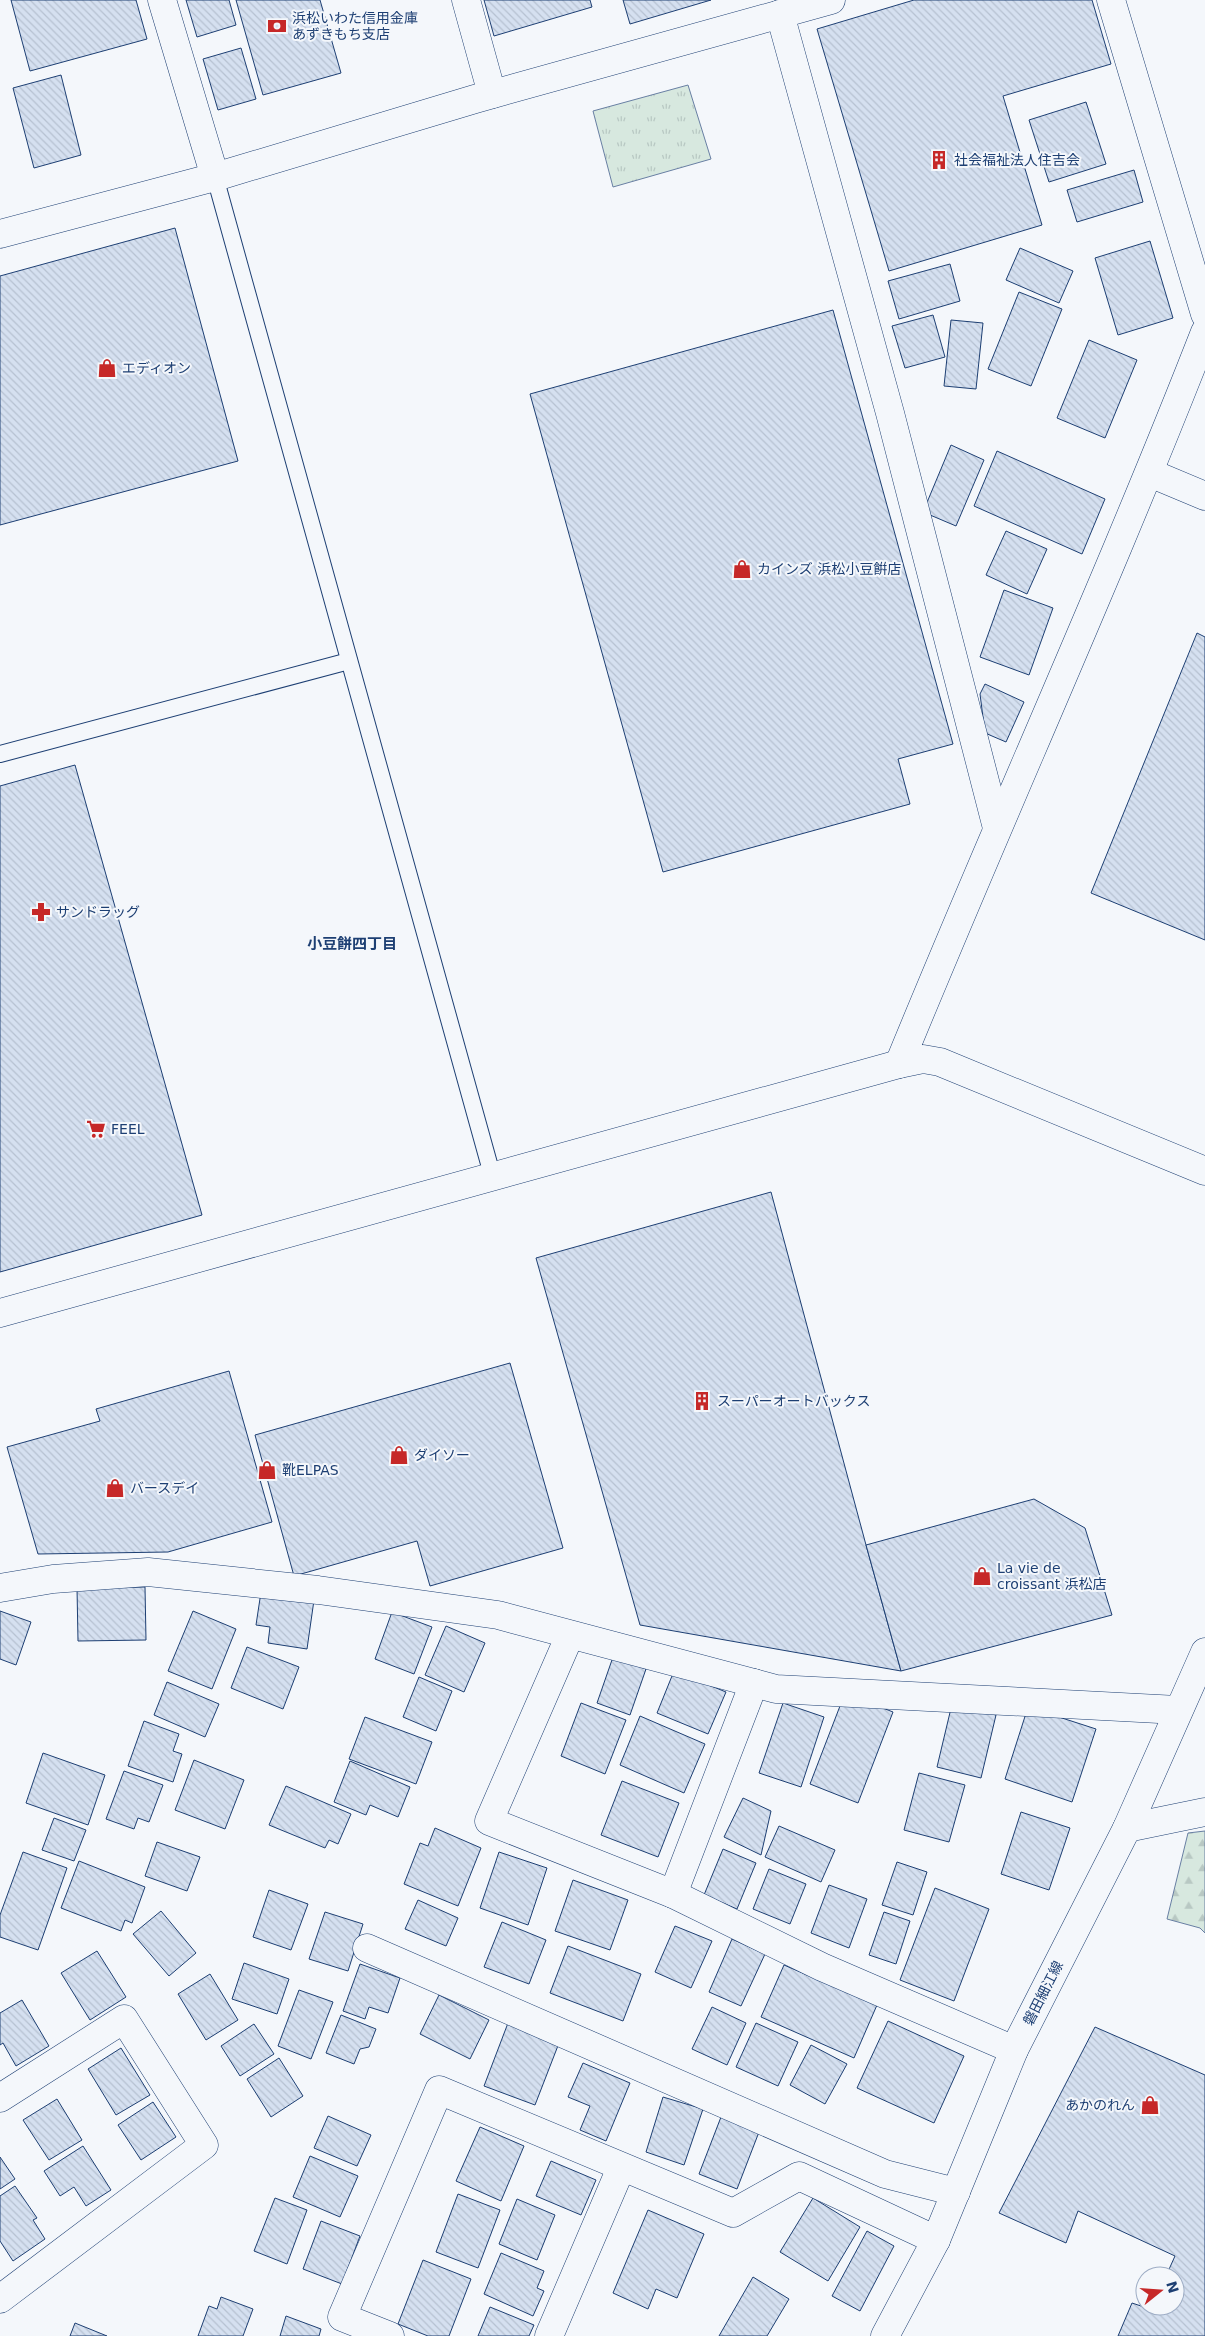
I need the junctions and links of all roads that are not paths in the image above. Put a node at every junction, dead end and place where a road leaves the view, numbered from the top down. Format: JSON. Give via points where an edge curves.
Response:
{"nodes":[{"id":1,"x":162,"y":0,"type":"edge"},
{"id":2,"x":466,"y":0,"type":"edge"},
{"id":3,"x":831,"y":0,"type":"edge"},
{"id":4,"x":1111,"y":0,"type":"edge"},
{"id":5,"x":780,"y":14,"type":"junction"},
{"id":6,"x":492,"y":94,"type":"junction"},
{"id":7,"x":214,"y":177,"type":"junction"},
{"id":8,"x":0,"y":234,"type":"edge"},
{"id":9,"x":1205,"y":314,"type":"edge"},
{"id":10,"x":1205,"y":332,"type":"edge"},
{"id":11,"x":1150,"y":474,"type":"junction"},
{"id":12,"x":1205,"y":496,"type":"edge"},
{"id":13,"x":349,"y":661,"type":"junction"},
{"id":14,"x":0,"y":754,"type":"edge"},
{"id":15,"x":997,"y":828,"type":"junction"},
{"id":16,"x":899,"y":1064,"type":"junction"},
{"id":17,"x":1205,"y":1171,"type":"edge"},
{"id":18,"x":493,"y":1178,"type":"junction"},
{"id":19,"x":0,"y":1313,"type":"edge"},
{"id":20,"x":0,"y":1588,"type":"edge"},
{"id":21,"x":570,"y":1635,"type":"junction"},
{"id":22,"x":1205,"y":1652,"type":"edge"},
{"id":23,"x":754,"y":1683,"type":"junction"},
{"id":24,"x":1178,"y":1710,"type":"junction"},
{"id":25,"x":1205,"y":1812,"type":"edge"},
{"id":26,"x":1127,"y":1828,"type":"junction"},
{"id":27,"x":674,"y":1894,"type":"junction"},
{"id":28,"x":367,"y":1948,"type":"dead end"},
{"id":29,"x":1014,"y":2050,"type":"junction"},
{"id":30,"x":0,"y":2098,"type":"edge"},
{"id":31,"x":621,"y":2168,"type":"junction"},
{"id":32,"x":956,"y":2192,"type":"junction"},
{"id":33,"x":936,"y":2240,"type":"junction"},
{"id":34,"x":0,"y":2299,"type":"edge"},
{"id":35,"x":390,"y":2336,"type":"edge"},
{"id":36,"x":549,"y":2336,"type":"edge"},
{"id":37,"x":885,"y":2336,"type":"edge"}],
"edges":[{"from":1,"to":7,"type":"street"},
{"from":2,"to":6,"type":"street"},
{"from":3,"to":5,"type":"street"},
{"from":4,"to":9,"type":"street"},
{"from":5,"to":6,"type":"street"},
{"from":5,"to":15,"type":"street","via":[[890,412]]},
{"from":6,"to":7,"type":"street"},
{"from":7,"to":8,"type":"street"},
{"from":7,"to":13,"type":"lane"},
{"from":10,"to":11,"type":"street"},
{"from":11,"to":12,"type":"street"},
{"from":11,"to":15,"type":"street"},
{"from":13,"to":14,"type":"lane"},
{"from":13,"to":18,"type":"lane"},
{"from":15,"to":16,"type":"street"},
{"from":16,"to":17,"type":"street","via":[[923,1059],[940,1062]]},
{"from":16,"to":18,"type":"street"},
{"from":18,"to":19,"type":"street"},
{"from":20,"to":21,"type":"street","via":[[54,1579],[148,1572],[318,1590],[498,1615]]},
{"from":21,"to":23,"type":"street"},
{"from":21,"to":27,"type":"street","via":[[489,1821]]},
{"from":22,"to":24,"type":"street","name":"磐田細江線"},
{"from":23,"to":24,"type":"street","via":[[776,1689]]},
{"from":23,"to":27,"type":"street"},
{"from":24,"to":26,"type":"street","name":"磐田細江線"},
{"from":25,"to":26,"type":"street"},
{"from":26,"to":29,"type":"street","name":"磐田細江線"},
{"from":27,"to":29,"type":"street","via":[[822,1967]]},
{"from":28,"to":32,"type":"street","via":[[885,2174]]},
{"from":29,"to":32,"type":"street","name":"磐田細江線"},
{"from":30,"to":34,"type":"street","via":[[124,2019],[204,2146]]},
{"from":31,"to":33,"type":"street","via":[[732,2213],[799,2176]]},
{"from":31,"to":35,"type":"street","via":[[439,2090],[342,2317]]},
{"from":31,"to":36,"type":"street"},
{"from":32,"to":33,"type":"street","name":"磐田細江線"},
{"from":33,"to":37,"type":"street","name":"磐田細江線"}]}
